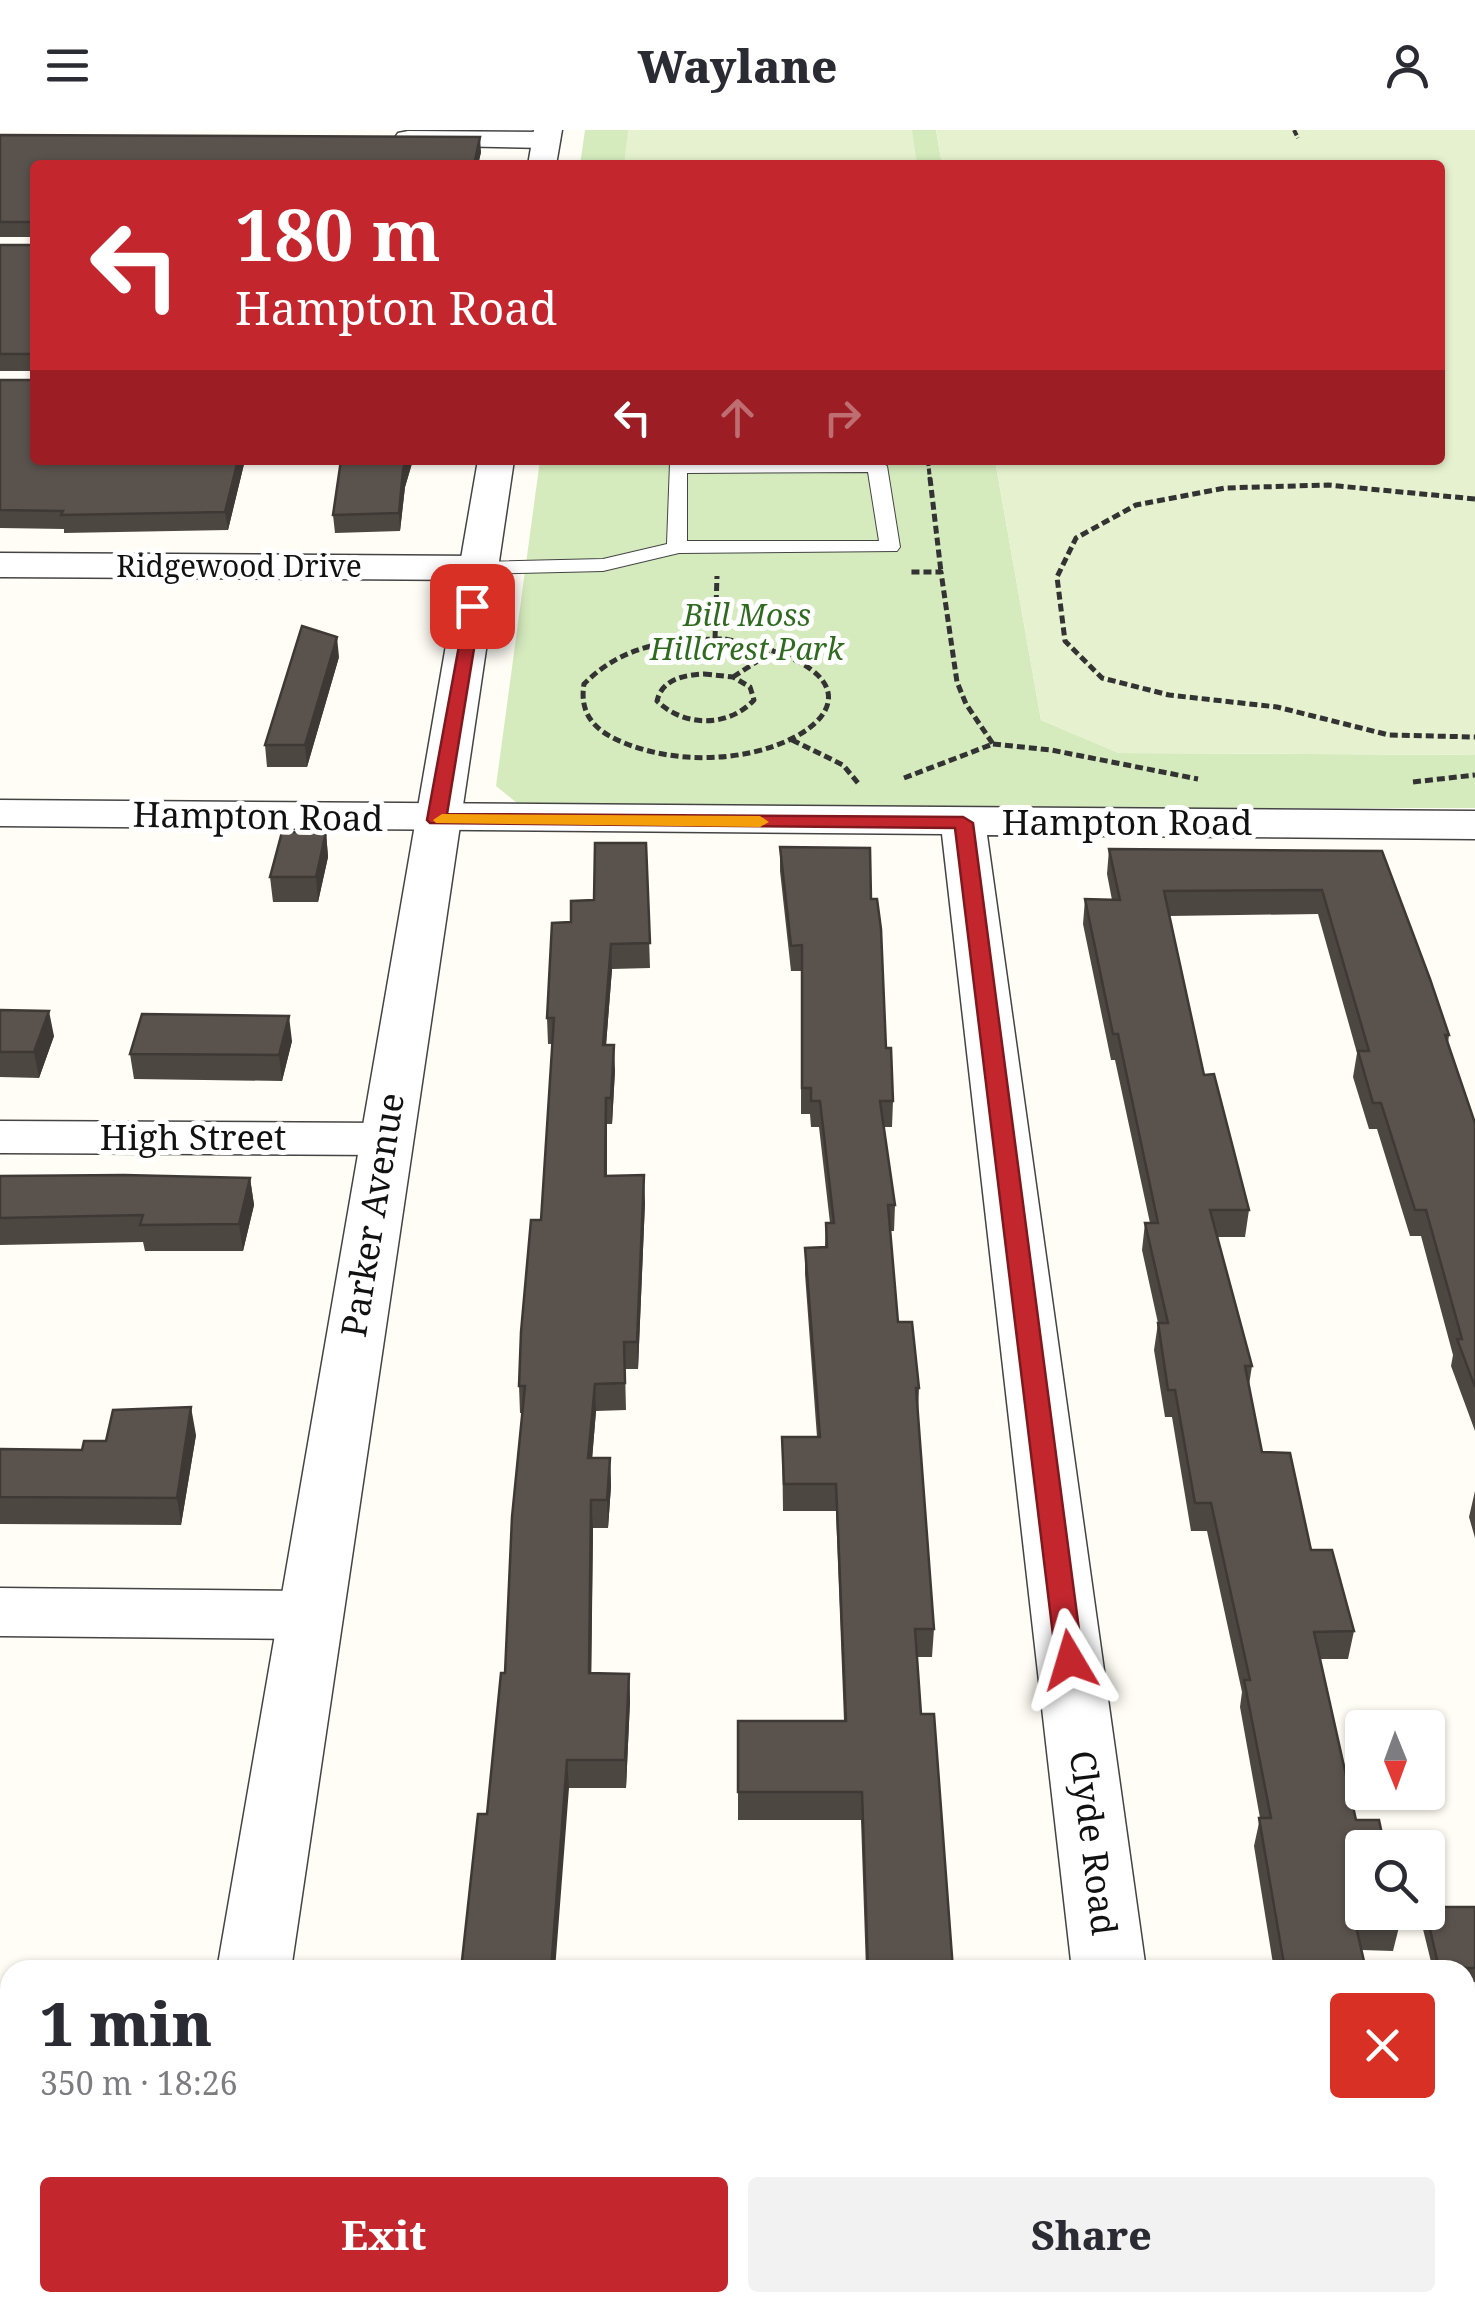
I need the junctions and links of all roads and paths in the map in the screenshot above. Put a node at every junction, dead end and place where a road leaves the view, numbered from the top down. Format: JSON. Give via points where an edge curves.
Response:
{"nodes":[{"id":1,"x":1294,"y":130,"type":"edge"},
{"id":2,"x":1298,"y":138,"type":"dead end"},
{"id":3,"x":370,"y":139,"type":"edge"},
{"id":4,"x":545,"y":145,"type":"edge"},
{"id":5,"x":495,"y":465,"type":"edge"},
{"id":6,"x":929,"y":465,"type":"edge"},
{"id":7,"x":1475,"y":499,"type":"edge"},
{"id":8,"x":676,"y":547,"type":"junction"},
{"id":9,"x":0,"y":566,"type":"edge"},
{"id":10,"x":479,"y":568,"type":"junction"},
{"id":11,"x":733,"y":572,"type":"dead end"},
{"id":12,"x":902,"y":572,"type":"dead end"},
{"id":13,"x":942,"y":572,"type":"junction"},
{"id":14,"x":716,"y":639,"type":"junction"},
{"id":15,"x":776,"y":650,"type":"junction"},
{"id":16,"x":734,"y":677,"type":"junction"},
{"id":17,"x":1475,"y":737,"type":"edge"},
{"id":18,"x":792,"y":740,"type":"junction"},
{"id":19,"x":993,"y":744,"type":"junction"},
{"id":20,"x":1475,"y":776,"type":"edge"},
{"id":21,"x":900,"y":780,"type":"dead end"},
{"id":22,"x":1212,"y":780,"type":"dead end"},
{"id":23,"x":872,"y":783,"type":"dead end"},
{"id":24,"x":0,"y":813,"type":"edge"},
{"id":25,"x":437,"y":820,"type":"junction"},
{"id":26,"x":963,"y":823,"type":"junction"},
{"id":27,"x":1459,"y":833,"type":"edge"},
{"id":28,"x":0,"y":1136,"type":"edge"},
{"id":29,"x":386,"y":1140,"type":"junction"},
{"id":30,"x":0,"y":1612,"type":"edge"},
{"id":31,"x":309,"y":1614,"type":"junction"},
{"id":32,"x":256,"y":1960,"type":"edge"},
{"id":33,"x":1108,"y":1960,"type":"edge"}],
"edges":[{"from":1,"to":2,"type":"path"},
{"from":3,"to":4,"type":"street"},
{"from":5,"to":10,"type":"street","name":"Parker Avenue"},
{"from":6,"to":13,"type":"path"},
{"from":7,"to":17,"type":"path","via":[[1328,485],[1225,488],[1136,505],[1076,538],[1057,577],[1065,641],[1102,678],[1168,695],[1277,707],[1389,735]]},
{"from":8,"to":8,"type":"lane","via":[[676,467],[876,466],[890,546]]},
{"from":8,"to":10,"type":"lane","via":[[598,568]]},
{"from":9,"to":10,"type":"street","name":"Ridgewood Drive"},
{"from":10,"to":25,"type":"street","name":"Parker Avenue"},
{"from":11,"to":14,"type":"path","via":[[717,572]]},
{"from":12,"to":13,"type":"path"},
{"from":13,"to":19,"type":"path","via":[[957,682]]},
{"from":14,"to":15,"type":"path"},
{"from":14,"to":18,"type":"path","via":[[665,642],[614,658],[584,684],[585,714],[617,741],[671,756],[732,756]]},
{"from":15,"to":16,"type":"path"},
{"from":15,"to":18,"type":"path","via":[[807,664],[828,690],[821,719]]},
{"from":16,"to":16,"type":"path","via":[[684,676],[665,684],[657,702],[690,719],[730,717],[748,708],[755,695]]},
{"from":18,"to":23,"type":"path","via":[[843,765],[859,785]]},
{"from":19,"to":21,"type":"path"},
{"from":19,"to":22,"type":"path"},
{"from":20,"to":27,"type":"path","via":[[1402,785]]},
{"from":24,"to":25,"type":"street","name":"Hampton Road"},
{"from":25,"to":26,"type":"street","name":"Hampton Road"},
{"from":25,"to":29,"type":"street","name":"Parker Avenue"},
{"from":26,"to":27,"type":"street","name":"Hampton Road"},
{"from":26,"to":33,"type":"street","name":"Clyde Road"},
{"from":28,"to":29,"type":"street","name":"High Street"},
{"from":29,"to":31,"type":"street","name":"Parker Avenue"},
{"from":30,"to":31,"type":"street"},
{"from":31,"to":32,"type":"street","name":"Parker Avenue"}]}
